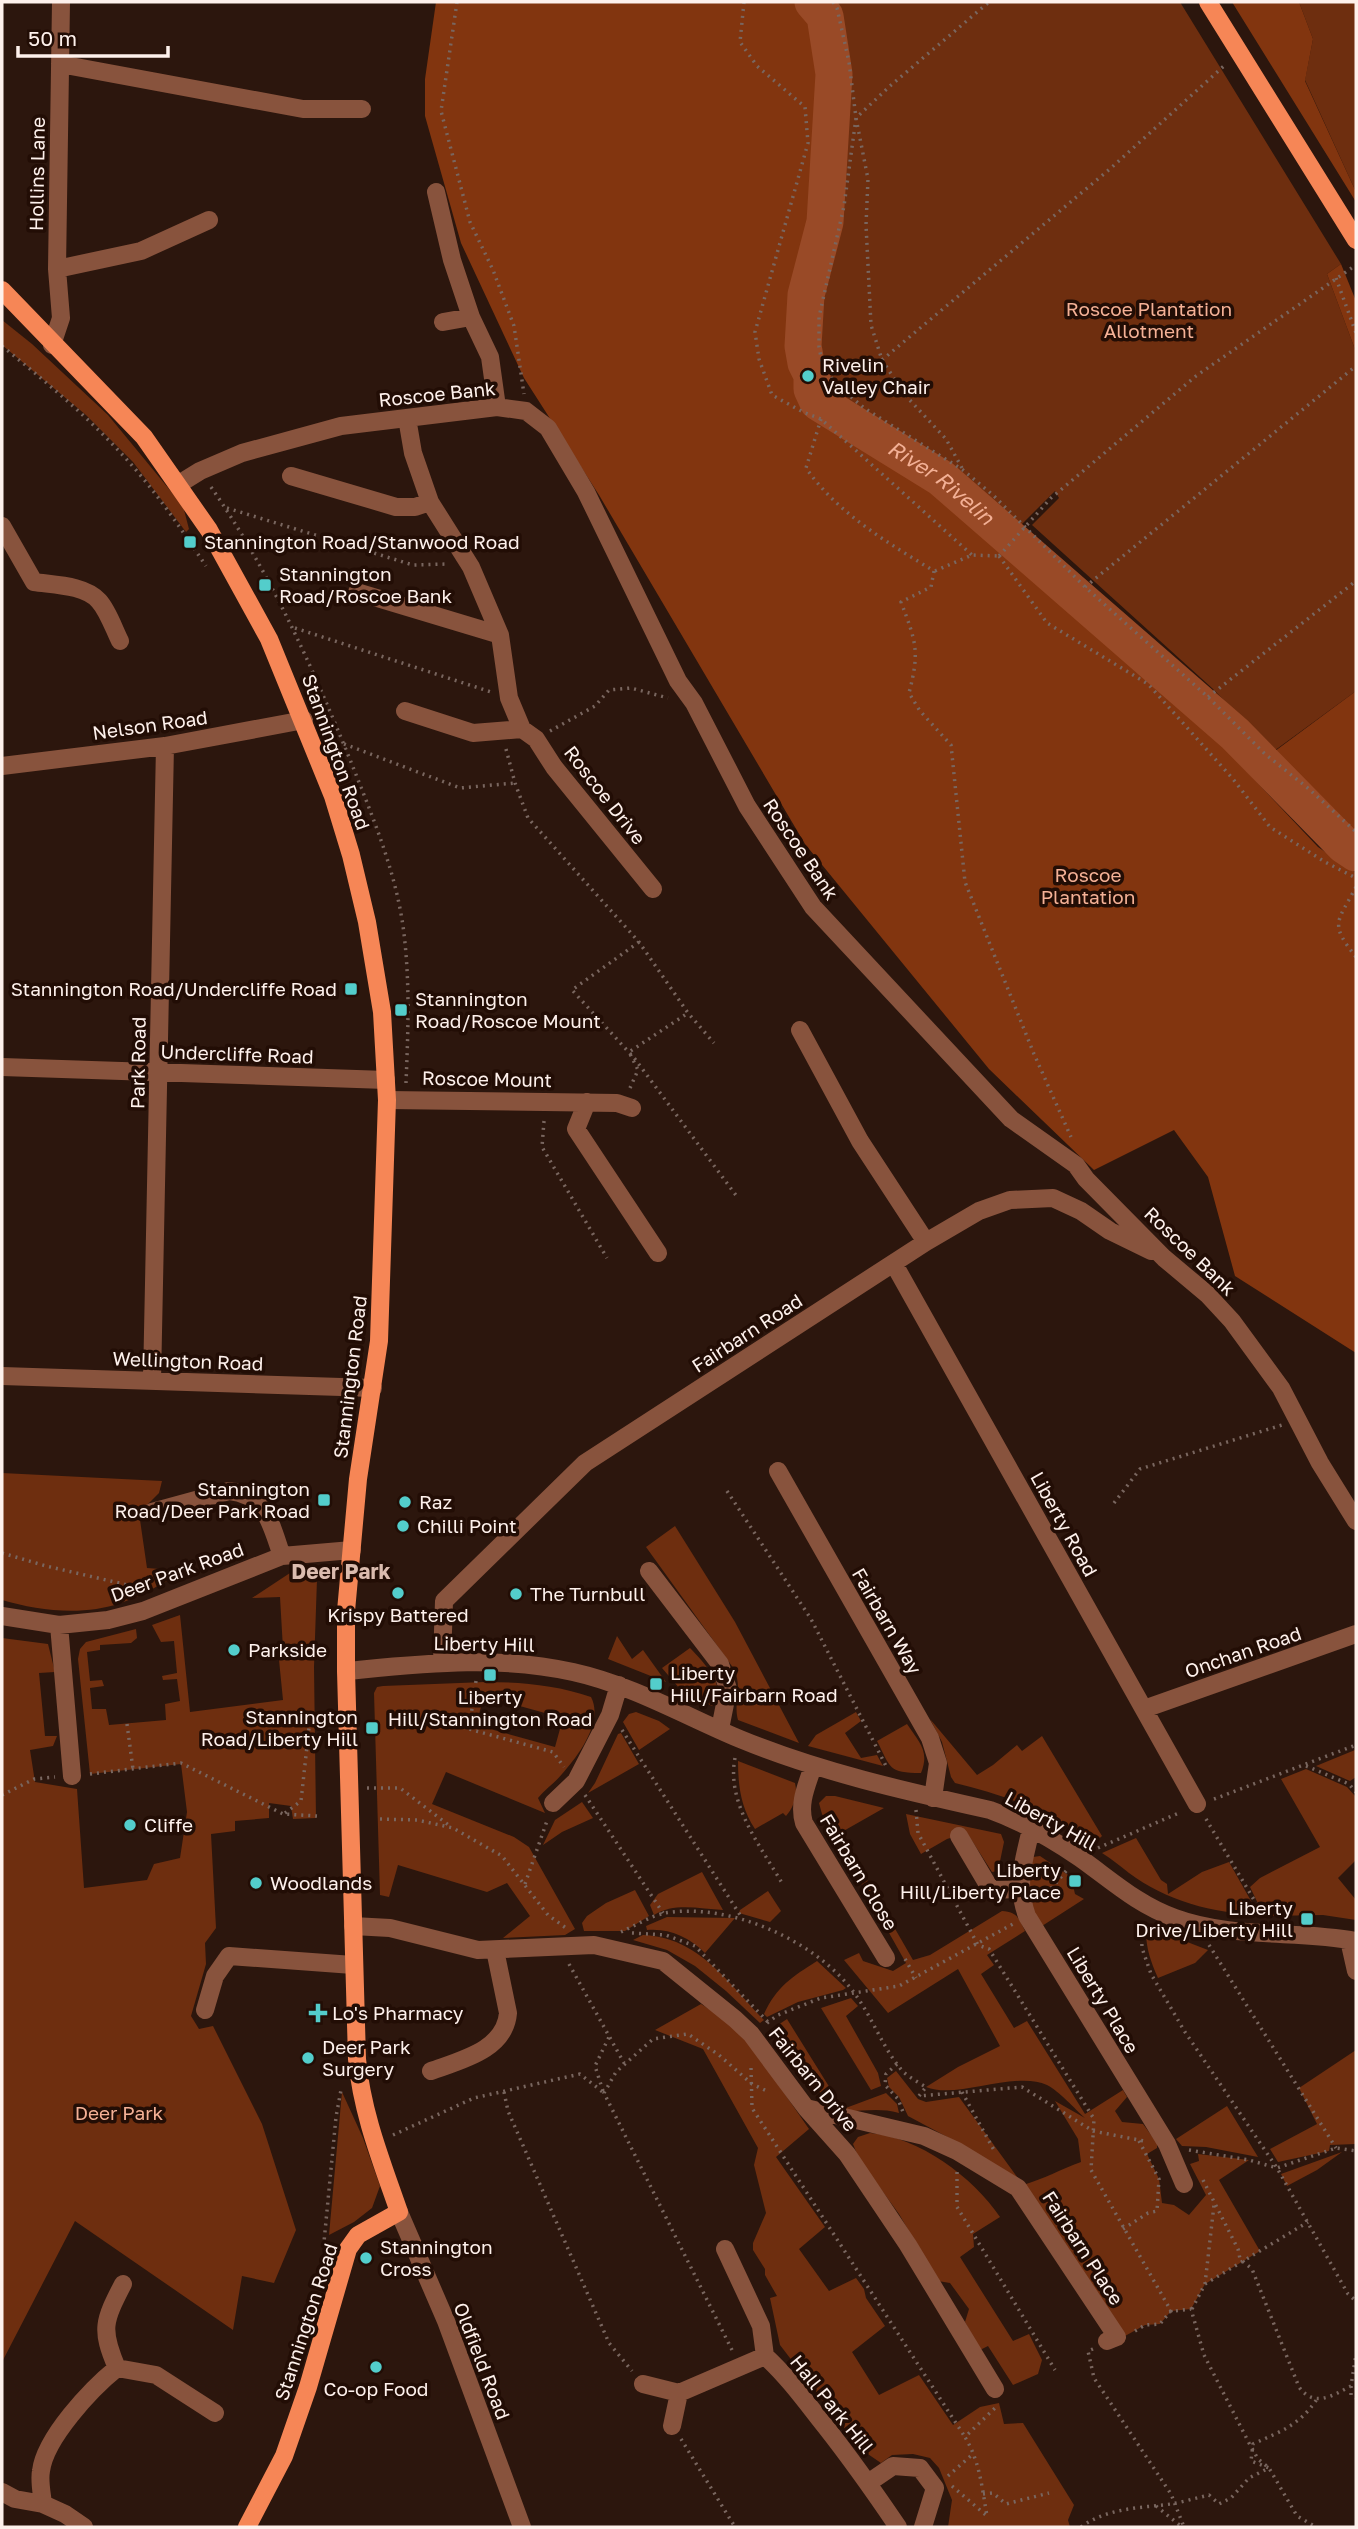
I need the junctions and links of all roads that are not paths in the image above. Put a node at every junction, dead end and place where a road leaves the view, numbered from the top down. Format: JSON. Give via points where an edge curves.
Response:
{"nodes":[{"id":1,"x":61,"y":2,"type":"edge"},
{"id":2,"x":1208,"y":2,"type":"edge"},
{"id":3,"x":61,"y":64,"type":"junction"},
{"id":4,"x":362,"y":109,"type":"dead end"},
{"id":5,"x":436,"y":192,"type":"dead end"},
{"id":6,"x":209,"y":220,"type":"dead end"},
{"id":7,"x":1356,"y":240,"type":"edge"},
{"id":8,"x":57,"y":269,"type":"junction"},
{"id":9,"x":2,"y":290,"type":"edge"},
{"id":10,"x":471,"y":317,"type":"junction"},
{"id":11,"x":443,"y":322,"type":"dead end"},
{"id":12,"x":52,"y":345,"type":"junction"},
{"id":13,"x":497,"y":407,"type":"junction"},
{"id":14,"x":407,"y":418,"type":"junction"},
{"id":15,"x":291,"y":476,"type":"dead end"},
{"id":16,"x":179,"y":484,"type":"junction"},
{"id":17,"x":430,"y":502,"type":"junction"},
{"id":18,"x":2,"y":526,"type":"edge"},
{"id":19,"x":7,"y":547,"type":"edge"},
{"id":20,"x":357,"y":592,"type":"dead end"},
{"id":21,"x":500,"y":635,"type":"junction"},
{"id":22,"x":120,"y":642,"type":"dead end"},
{"id":23,"x":405,"y":711,"type":"dead end"},
{"id":24,"x":304,"y":720,"type":"junction"},
{"id":25,"x":529,"y":734,"type":"junction"},
{"id":26,"x":165,"y":746,"type":"junction"},
{"id":27,"x":2,"y":766,"type":"edge"},
{"id":28,"x":653,"y":890,"type":"dead end"},
{"id":29,"x":800,"y":1030,"type":"dead end"},
{"id":30,"x":2,"y":1066,"type":"edge"},
{"id":31,"x":159,"y":1072,"type":"junction"},
{"id":32,"x":386,"y":1080,"type":"junction"},
{"id":33,"x":387,"y":1100,"type":"junction"},
{"id":34,"x":587,"y":1102,"type":"junction"},
{"id":35,"x":625,"y":1105,"type":"road end"},
{"id":36,"x":926,"y":1242,"type":"junction"},
{"id":37,"x":658,"y":1253,"type":"dead end"},
{"id":38,"x":1164,"y":1258,"type":"junction"},
{"id":39,"x":894,"y":1264,"type":"junction"},
{"id":40,"x":2,"y":1376,"type":"edge"},
{"id":41,"x":152,"y":1381,"type":"junction"},
{"id":42,"x":373,"y":1388,"type":"junction"},
{"id":43,"x":778,"y":1471,"type":"dead end"},
{"id":44,"x":152,"y":1512,"type":"dead end"},
{"id":45,"x":1356,"y":1521,"type":"edge"},
{"id":46,"x":352,"y":1550,"type":"junction"},
{"id":47,"x":282,"y":1556,"type":"junction"},
{"id":48,"x":649,"y":1572,"type":"dead end"},
{"id":49,"x":2,"y":1616,"type":"edge"},
{"id":50,"x":59,"y":1625,"type":"junction"},
{"id":51,"x":1356,"y":1634,"type":"edge"},
{"id":52,"x":442,"y":1662,"type":"junction"},
{"id":53,"x":346,"y":1671,"type":"junction"},
{"id":54,"x":620,"y":1685,"type":"junction"},
{"id":55,"x":1144,"y":1709,"type":"junction"},
{"id":56,"x":720,"y":1729,"type":"junction"},
{"id":57,"x":813,"y":1766,"type":"junction"},
{"id":58,"x":72,"y":1776,"type":"road end"},
{"id":59,"x":933,"y":1798,"type":"junction"},
{"id":60,"x":553,"y":1803,"type":"road end"},
{"id":61,"x":1198,"y":1804,"type":"road end"},
{"id":62,"x":1031,"y":1829,"type":"junction"},
{"id":63,"x":959,"y":1836,"type":"dead end"},
{"id":64,"x":1021,"y":1889,"type":"junction"},
{"id":65,"x":353,"y":1926,"type":"junction"},
{"id":66,"x":1353,"y":1940,"type":"edge"},
{"id":67,"x":495,"y":1950,"type":"junction"},
{"id":68,"x":886,"y":1958,"type":"dead end"},
{"id":69,"x":353,"y":1965,"type":"junction"},
{"id":70,"x":1356,"y":1971,"type":"edge"},
{"id":71,"x":205,"y":2010,"type":"dead end"},
{"id":72,"x":431,"y":2071,"type":"dead end"},
{"id":73,"x":806,"y":2108,"type":"junction"},
{"id":74,"x":1184,"y":2184,"type":"dead end"},
{"id":75,"x":399,"y":2211,"type":"junction"},
{"id":76,"x":725,"y":2249,"type":"dead end"},
{"id":77,"x":123,"y":2284,"type":"dead end"},
{"id":78,"x":1107,"y":2341,"type":"road end"},
{"id":79,"x":765,"y":2356,"type":"junction"},
{"id":80,"x":117,"y":2368,"type":"junction"},
{"id":81,"x":643,"y":2384,"type":"road end"},
{"id":82,"x":679,"y":2393,"type":"junction"},
{"id":83,"x":997,"y":2396,"type":"road end"},
{"id":84,"x":215,"y":2413,"type":"dead end"},
{"id":85,"x":672,"y":2426,"type":"road end"},
{"id":86,"x":868,"y":2483,"type":"junction"},
{"id":87,"x":2,"y":2492,"type":"edge"},
{"id":88,"x":43,"y":2504,"type":"junction"},
{"id":89,"x":84,"y":2527,"type":"edge"},
{"id":90,"x":247,"y":2527,"type":"edge"},
{"id":91,"x":522,"y":2527,"type":"edge"},
{"id":92,"x":898,"y":2527,"type":"edge"},
{"id":93,"x":923,"y":2527,"type":"edge"}],
"edges":[{"from":1,"to":3,"type":"street","name":"Hollins Lane"},
{"from":2,"to":7,"type":"main road"},
{"from":3,"to":4,"type":"street","via":[[303,109]]},
{"from":3,"to":8,"type":"street","name":"Hollins Lane"},
{"from":5,"to":10,"type":"street"},
{"from":6,"to":8,"type":"street","via":[[141,251]]},
{"from":8,"to":12,"type":"street","name":"Hollins Lane","via":[[61,318]]},
{"from":9,"to":12,"type":"main road","name":"Stannington Road"},
{"from":10,"to":11,"type":"street"},
{"from":10,"to":13,"type":"street","via":[[489,357]]},
{"from":12,"to":16,"type":"main road","name":"Stannington Road","via":[[109,399]]},
{"from":13,"to":14,"type":"street","name":"Roscoe Bank"},
{"from":13,"to":38,"type":"street","name":"Roscoe Bank","via":[[526,411],[548,428],[586,492],[661,648],[747,806],[813,907],[1011,1119],[1076,1165]]},
{"from":14,"to":16,"type":"street","name":"Roscoe Bank","via":[[313,432],[242,453]]},
{"from":14,"to":17,"type":"street","name":"Roscoe Drive"},
{"from":15,"to":17,"type":"street","via":[[396,507]]},
{"from":16,"to":24,"type":"main road","name":"Stannington Road","via":[[246,595]]},
{"from":17,"to":21,"type":"street","name":"Roscoe Drive","via":[[471,567]]},
{"from":18,"to":19,"type":"street"},
{"from":19,"to":22,"type":"street","via":[[34,582],[73,587],[100,601]]},
{"from":20,"to":21,"type":"street"},
{"from":21,"to":25,"type":"street","name":"Roscoe Drive","via":[[509,698]]},
{"from":23,"to":25,"type":"street","via":[[473,733]]},
{"from":24,"to":26,"type":"street","name":"Nelson Road"},
{"from":24,"to":32,"type":"main road","name":"Stannington Road","via":[[333,796],[367,922],[382,1012]]},
{"from":25,"to":28,"type":"street","name":"Roscoe Drive"},
{"from":26,"to":27,"type":"street","name":"Nelson Road"},
{"from":26,"to":31,"type":"street","name":"Park Road"},
{"from":29,"to":36,"type":"street","via":[[860,1142]]},
{"from":30,"to":31,"type":"street","name":"Undercliffe Road"},
{"from":31,"to":32,"type":"street","name":"Undercliffe Road"},
{"from":31,"to":41,"type":"street","name":"Park Road"},
{"from":32,"to":33,"type":"main road","name":"Stannington Road"},
{"from":33,"to":34,"type":"street","name":"Roscoe Mount"},
{"from":33,"to":42,"type":"main road","name":"Stannington Road","via":[[383,1281]]},
{"from":34,"to":35,"type":"street","name":"Roscoe Mount"},
{"from":34,"to":37,"type":"street","via":[[576,1129]]},
{"from":36,"to":38,"type":"street","name":"Fairbarn Road","via":[[979,1211],[1010,1200],[1053,1198]]},
{"from":36,"to":39,"type":"street","name":"Fairbarn Road"},
{"from":38,"to":45,"type":"street","name":"Roscoe Bank","via":[[1232,1321],[1280,1388]]},
{"from":39,"to":52,"type":"street","name":"Fairbarn Road","via":[[585,1463],[444,1601]]},
{"from":39,"to":55,"type":"street","name":"Liberty Road"},
{"from":40,"to":41,"type":"street","name":"Wellington Road"},
{"from":41,"to":42,"type":"street","name":"Wellington Road"},
{"from":42,"to":46,"type":"main road","name":"Stannington Road"},
{"from":43,"to":59,"type":"street","name":"Fairbarn Way","via":[[930,1738],[938,1763]]},
{"from":44,"to":47,"type":"street","via":[[229,1491],[241,1492],[260,1506]]},
{"from":46,"to":47,"type":"street","name":"Deer Park Road"},
{"from":46,"to":53,"type":"main road","name":"Stannington Road"},
{"from":47,"to":50,"type":"street","name":"Deer Park Road","via":[[143,1611]]},
{"from":48,"to":56,"type":"street","via":[[720,1664],[728,1689]]},
{"from":49,"to":50,"type":"street","name":"Deer Park Road"},
{"from":50,"to":58,"type":"street"},
{"from":51,"to":55,"type":"street","name":"Onchan Road"},
{"from":52,"to":53,"type":"street","name":"Liberty Hill"},
{"from":52,"to":54,"type":"street","name":"Liberty Hill","via":[[521,1663]]},
{"from":53,"to":65,"type":"main road","name":"Stannington Road"},
{"from":54,"to":56,"type":"street","name":"Liberty Hill"},
{"from":54,"to":60,"type":"street","via":[[576,1782]]},
{"from":55,"to":61,"type":"street","name":"Liberty Road"},
{"from":56,"to":57,"type":"street","name":"Liberty Hill"},
{"from":57,"to":59,"type":"street","name":"Liberty Hill"},
{"from":57,"to":68,"type":"street","name":"Fairbarn Close","via":[[803,1794],[804,1823]]},
{"from":59,"to":62,"type":"street","name":"Liberty Hill","via":[[989,1810]]},
{"from":62,"to":64,"type":"street","name":"Liberty Place","via":[[1020,1870]]},
{"from":62,"to":66,"type":"street","name":"Liberty Hill","via":[[1140,1903],[1176,1919],[1275,1935]]},
{"from":63,"to":64,"type":"street","via":[[991,1890]]},
{"from":64,"to":74,"type":"street","name":"Liberty Place","via":[[1027,1916],[1167,2144]]},
{"from":65,"to":67,"type":"street","name":"Fairbarn Drive","via":[[390,1928]]},
{"from":65,"to":69,"type":"main road","name":"Stannington Road"},
{"from":66,"to":70,"type":"street"},
{"from":67,"to":72,"type":"street","via":[[508,2013],[500,2036],[467,2057]]},
{"from":67,"to":73,"type":"street","name":"Fairbarn Drive","via":[[594,1945],[663,1961],[751,2034]]},
{"from":69,"to":71,"type":"street","via":[[223,1950]]},
{"from":69,"to":75,"type":"main road","name":"Stannington Road","via":[[360,2094]]},
{"from":73,"to":78,"type":"street","name":"Fairbarn Place","via":[[924,2136],[1018,2188],[1117,2337]]},
{"from":73,"to":83,"type":"street","name":"Fairbarn Drive","via":[[847,2154],[908,2245]]},
{"from":75,"to":90,"type":"main road","name":"Stannington Road","via":[[358,2235],[348,2249],[284,2456]]},
{"from":75,"to":91,"type":"street","name":"Oldfield Road","via":[[446,2322]]},
{"from":76,"to":79,"type":"street","via":[[761,2326]]},
{"from":77,"to":80,"type":"street","via":[[105,2328]]},
{"from":79,"to":82,"type":"street","name":"Hall Park Hill"},
{"from":79,"to":86,"type":"street","name":"Hall Park Hill","via":[[783,2372]]},
{"from":80,"to":84,"type":"street","via":[[156,2375]]},
{"from":80,"to":88,"type":"street","via":[[80,2403],[47,2452],[40,2473]]},
{"from":81,"to":82,"type":"street"},
{"from":82,"to":85,"type":"street"},
{"from":86,"to":92,"type":"street","name":"Hall Park Hill"},
{"from":86,"to":93,"type":"street","name":"Hall Park Hill","via":[[893,2466],[920,2468],[935,2488]]},
{"from":87,"to":88,"type":"street"},
{"from":88,"to":89,"type":"street"}]}
